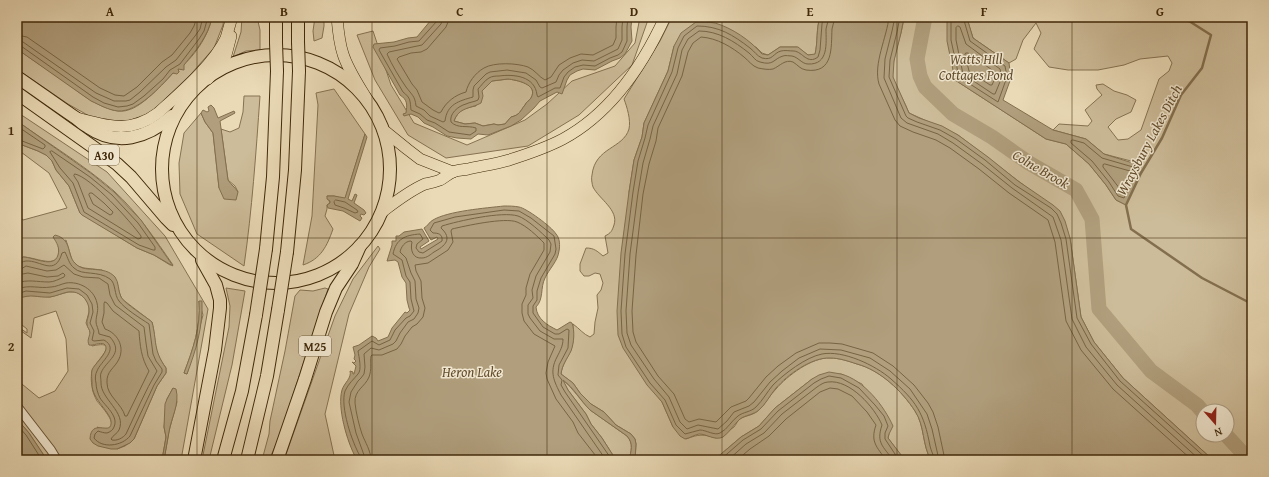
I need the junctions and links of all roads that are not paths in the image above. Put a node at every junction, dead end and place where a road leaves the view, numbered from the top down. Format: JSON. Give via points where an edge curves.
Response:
{"nodes":[{"id":1,"x":232,"y":17,"type":"edge"},
{"id":2,"x":276,"y":17,"type":"edge"},
{"id":3,"x":298,"y":17,"type":"edge"},
{"id":4,"x":337,"y":17,"type":"edge"},
{"id":5,"x":665,"y":17,"type":"edge"},
{"id":6,"x":17,"y":77,"type":"edge"},
{"id":7,"x":208,"y":79,"type":"junction"},
{"id":8,"x":17,"y":93,"type":"edge"},
{"id":9,"x":368,"y":101,"type":"junction"},
{"id":10,"x":178,"y":110,"type":"junction"},
{"id":11,"x":76,"y":118,"type":"junction"},
{"id":12,"x":386,"y":132,"type":"junction"},
{"id":13,"x":453,"y":172,"type":"junction"},
{"id":14,"x":382,"y":212,"type":"junction"},
{"id":15,"x":179,"y":230,"type":"junction"},
{"id":16,"x":364,"y":238,"type":"junction"},
{"id":17,"x":194,"y":247,"type":"junction"},
{"id":18,"x":17,"y":406,"type":"edge"},
{"id":19,"x":57,"y":460,"type":"edge"},
{"id":20,"x":194,"y":460,"type":"edge"},
{"id":21,"x":222,"y":460,"type":"edge"},
{"id":22,"x":247,"y":460,"type":"edge"},
{"id":23,"x":277,"y":460,"type":"edge"}],
"edges":[{"from":1,"to":7,"type":"main road","number":"A30","via":[[231,39],[226,55]]},
{"from":1,"to":11,"type":"main road","number":"A30","via":[[226,38],[216,53],[152,118],[132,125],[118,126]]},
{"from":2,"to":21,"type":"highway","bridge":true,"via":[[273,177],[266,249],[242,391]]},
{"from":3,"to":22,"type":"highway","bridge":true,"via":[[299,71],[295,170],[287,252],[267,376]]},
{"from":4,"to":9,"type":"main road","via":[[343,54]]},
{"from":5,"to":13,"type":"main road","via":[[642,61],[612,101],[591,120],[548,146],[508,161]]},
{"from":6,"to":11,"type":"highway","number":"A30"},
{"from":7,"to":9,"type":"highway","via":[[247,58],[288,55],[331,70]]},
{"from":7,"to":10,"type":"highway"},
{"from":8,"to":15,"type":"highway","number":"A30","via":[[117,164]]},
{"from":9,"to":12,"type":"highway"},
{"from":10,"to":11,"type":"highway","number":"A30","via":[[150,132],[134,138],[100,134]]},
{"from":10,"to":15,"type":"highway","via":[[164,137],[158,164],[162,192]]},
{"from":12,"to":13,"type":"main road","via":[[420,159]]},
{"from":12,"to":14,"type":"highway","via":[[393,155],[394,175],[389,197]]},
{"from":13,"to":14,"type":"main road","via":[[397,200]]},
{"from":14,"to":16,"type":"highway"},
{"from":15,"to":17,"type":"highway"},
{"from":16,"to":17,"type":"highway","via":[[338,262],[321,273],[299,281],[239,279],[220,271]]},
{"from":16,"to":23,"type":"highway","number":"M25","via":[[352,264],[336,288],[326,312]]},
{"from":17,"to":20,"type":"highway","via":[[216,285],[220,308],[215,350]]},
{"from":18,"to":19,"type":"street"}]}
